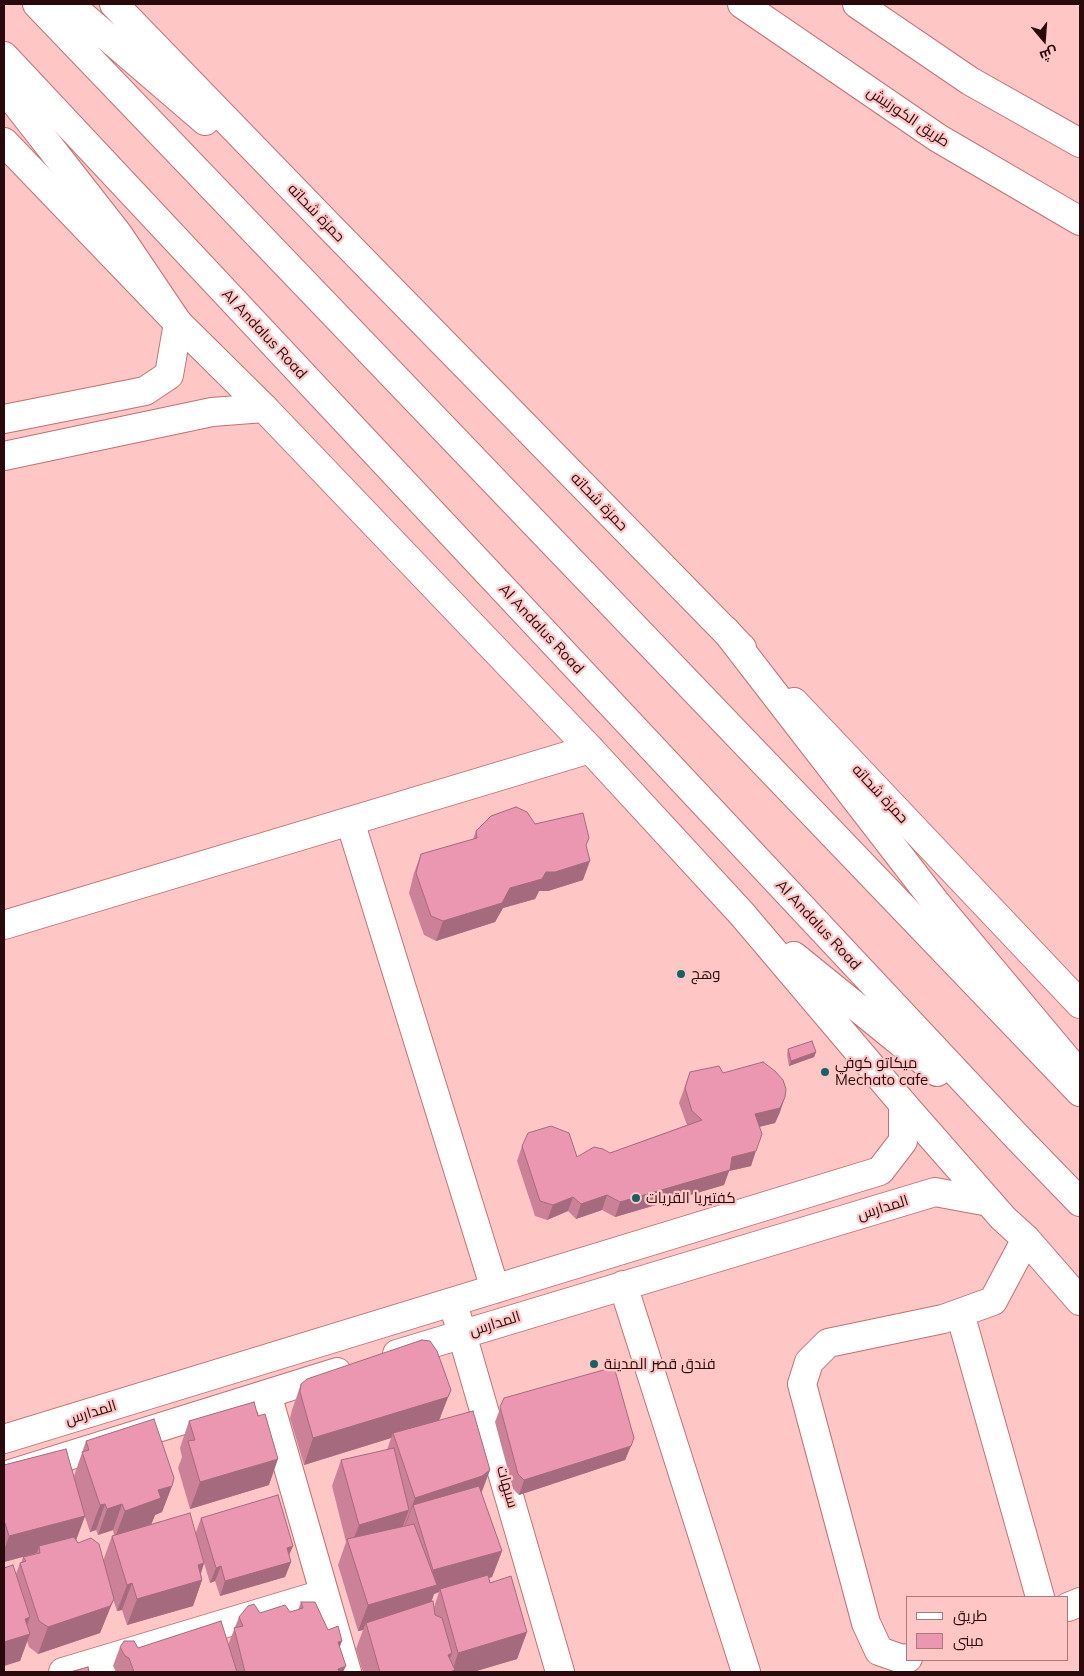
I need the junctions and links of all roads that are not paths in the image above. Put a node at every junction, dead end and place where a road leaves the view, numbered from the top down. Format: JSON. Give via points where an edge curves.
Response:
{"nodes":[{"id":1,"x":37,"y":4,"type":"edge"},
{"id":2,"x":69,"y":4,"type":"edge"},
{"id":3,"x":114,"y":4,"type":"edge"},
{"id":4,"x":742,"y":4,"type":"edge"},
{"id":5,"x":857,"y":4,"type":"edge"},
{"id":6,"x":4,"y":56,"type":"edge"},
{"id":7,"x":4,"y":88,"type":"edge"},
{"id":8,"x":4,"y":142,"type":"edge"},
{"id":9,"x":1080,"y":143,"type":"edge"},
{"id":10,"x":1080,"y":221,"type":"edge"},
{"id":11,"x":332,"y":230,"type":"junction"},
{"id":12,"x":178,"y":323,"type":"junction"},
{"id":13,"x":264,"y":408,"type":"junction"},
{"id":14,"x":4,"y":419,"type":"edge"},
{"id":15,"x":4,"y":456,"type":"edge"},
{"id":16,"x":726,"y":631,"type":"junction"},
{"id":17,"x":590,"y":749,"type":"junction"},
{"id":18,"x":350,"y":821,"type":"junction"},
{"id":19,"x":742,"y":914,"type":"junction"},
{"id":20,"x":4,"y":925,"type":"edge"},
{"id":21,"x":1080,"y":1004,"type":"edge"},
{"id":22,"x":1080,"y":1075,"type":"edge"},
{"id":23,"x":1080,"y":1092,"type":"edge"},
{"id":24,"x":903,"y":1104,"type":"junction"},
{"id":25,"x":1018,"y":1138,"type":"junction"},
{"id":26,"x":989,"y":1202,"type":"junction"},
{"id":27,"x":1080,"y":1202,"type":"edge"},
{"id":28,"x":1026,"y":1239,"type":"junction"},
{"id":29,"x":623,"y":1285,"type":"junction"},
{"id":30,"x":495,"y":1289,"type":"junction"},
{"id":31,"x":1080,"y":1301,"type":"edge"},
{"id":32,"x":452,"y":1302,"type":"junction"},
{"id":33,"x":960,"y":1313,"type":"junction"},
{"id":34,"x":462,"y":1334,"type":"junction"},
{"id":35,"x":266,"y":1394,"type":"junction"},
{"id":36,"x":4,"y":1439,"type":"edge"},
{"id":37,"x":4,"y":1476,"type":"edge"},
{"id":38,"x":323,"y":1594,"type":"junction"},
{"id":39,"x":1040,"y":1596,"type":"edge"},
{"id":40,"x":906,"y":1658,"type":"edge"},
{"id":41,"x":106,"y":1666,"type":"edge"},
{"id":42,"x":63,"y":1672,"type":"edge"},
{"id":43,"x":347,"y":1672,"type":"edge"},
{"id":44,"x":560,"y":1672,"type":"edge"},
{"id":45,"x":746,"y":1672,"type":"edge"}],
"edges":[{"from":1,"to":23,"type":"main road"},
{"from":2,"to":11,"type":"main road"},
{"from":3,"to":11,"type":"main road","name":"حمزة شحاته"},
{"from":4,"to":10,"type":"main road","name":"طريق الكورنيش","via":[[938,138]]},
{"from":5,"to":9,"type":"main road","via":[[970,81]]},
{"from":6,"to":25,"type":"main road","name":"Al Andalus Road"},
{"from":7,"to":12,"type":"main road","via":[[118,234]]},
{"from":8,"to":12,"type":"main road"},
{"from":11,"to":16,"type":"main road","name":"حمزة شحاته"},
{"from":12,"to":13,"type":"main road"},
{"from":12,"to":14,"type":"main road","via":[[170,375],[145,391]]},
{"from":13,"to":15,"type":"main road","via":[[212,412]]},
{"from":13,"to":17,"type":"main road"},
{"from":16,"to":21,"type":"main road","name":"حمزة شحاته"},
{"from":16,"to":22,"type":"main road","via":[[936,903]]},
{"from":17,"to":18,"type":"main road"},
{"from":17,"to":19,"type":"main road"},
{"from":18,"to":20,"type":"main road"},
{"from":18,"to":30,"type":"main road"},
{"from":19,"to":24,"type":"main road"},
{"from":19,"to":25,"type":"main road"},
{"from":24,"to":26,"type":"main road"},
{"from":24,"to":30,"type":"main road","name":"المدارس","via":[[903,1141],[880,1171]]},
{"from":25,"to":27,"type":"main road","name":"Al Andalus Road"},
{"from":26,"to":28,"type":"main road"},
{"from":26,"to":29,"type":"main road","name":"المدارس","via":[[935,1192]]},
{"from":28,"to":31,"type":"main road"},
{"from":28,"to":33,"type":"main road","via":[[993,1301]]},
{"from":29,"to":34,"type":"main road","name":"المدارس"},
{"from":29,"to":45,"type":"main road"},
{"from":30,"to":32,"type":"main road","name":"المدارس"},
{"from":32,"to":34,"type":"main road","name":"سبهات"},
{"from":32,"to":36,"type":"main road","name":"المدارس"},
{"from":33,"to":39,"type":"main road"},
{"from":33,"to":40,"type":"main road","via":[[828,1343],[810,1362],[802,1384],[866,1623],[879,1651]]},
{"from":34,"to":35,"type":"main road","name":"المدارس"},
{"from":34,"to":44,"type":"main road","name":"سبهات"},
{"from":35,"to":37,"type":"main road","name":"المدارس"},
{"from":35,"to":38,"type":"main road"},
{"from":38,"to":41,"type":"main road"},
{"from":38,"to":43,"type":"main road"},
{"from":41,"to":42,"type":"main road"}]}
